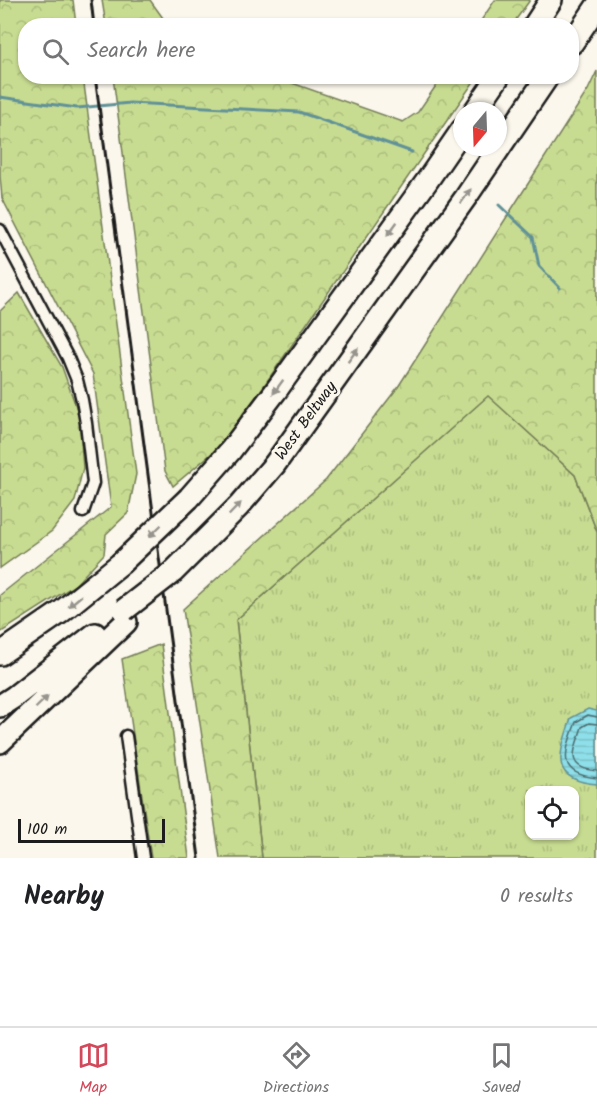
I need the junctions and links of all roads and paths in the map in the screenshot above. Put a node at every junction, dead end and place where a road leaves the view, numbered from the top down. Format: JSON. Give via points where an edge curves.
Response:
{"nodes":[{"id":1,"x":551,"y":0,"type":"edge"},
{"id":2,"x":597,"y":6,"type":"edge"},
{"id":3,"x":539,"y":18,"type":"edge"},
{"id":4,"x":579,"y":33,"type":"edge"},
{"id":5,"x":494,"y":84,"type":"edge"},
{"id":6,"x":543,"y":84,"type":"edge"},
{"id":7,"x":481,"y":102,"type":"edge"},
{"id":8,"x":453,"y":143,"type":"edge"},
{"id":9,"x":0,"y":230,"type":"edge"},
{"id":10,"x":83,"y":512,"type":"dead end"},
{"id":11,"x":125,"y":616,"type":"junction"},
{"id":12,"x":0,"y":654,"type":"edge"},
{"id":13,"x":0,"y":706,"type":"edge"},
{"id":14,"x":126,"y":736,"type":"dead end"},
{"id":15,"x":0,"y":742,"type":"edge"},
{"id":16,"x":143,"y":858,"type":"edge"}],
"edges":[{"from":1,"to":3,"type":"highway"},
{"from":2,"to":4,"type":"highway"},
{"from":5,"to":7,"type":"highway"},
{"from":11,"to":6,"type":"highway","name":"West Beltway","one_way":true,"bridge":true,"via":[[239,506],[275,464]]},
{"from":8,"to":12,"type":"highway","one_way":true,"bridge":true,"via":[[275,392],[189,498],[120,564]]},
{"from":9,"to":10,"type":"street","via":[[77,380],[87,423],[93,483]]},
{"from":11,"to":13,"type":"highway","name":"West Beltway"},
{"from":15,"to":11,"type":"highway","one_way":true},
{"from":14,"to":16,"type":"street"}]}
